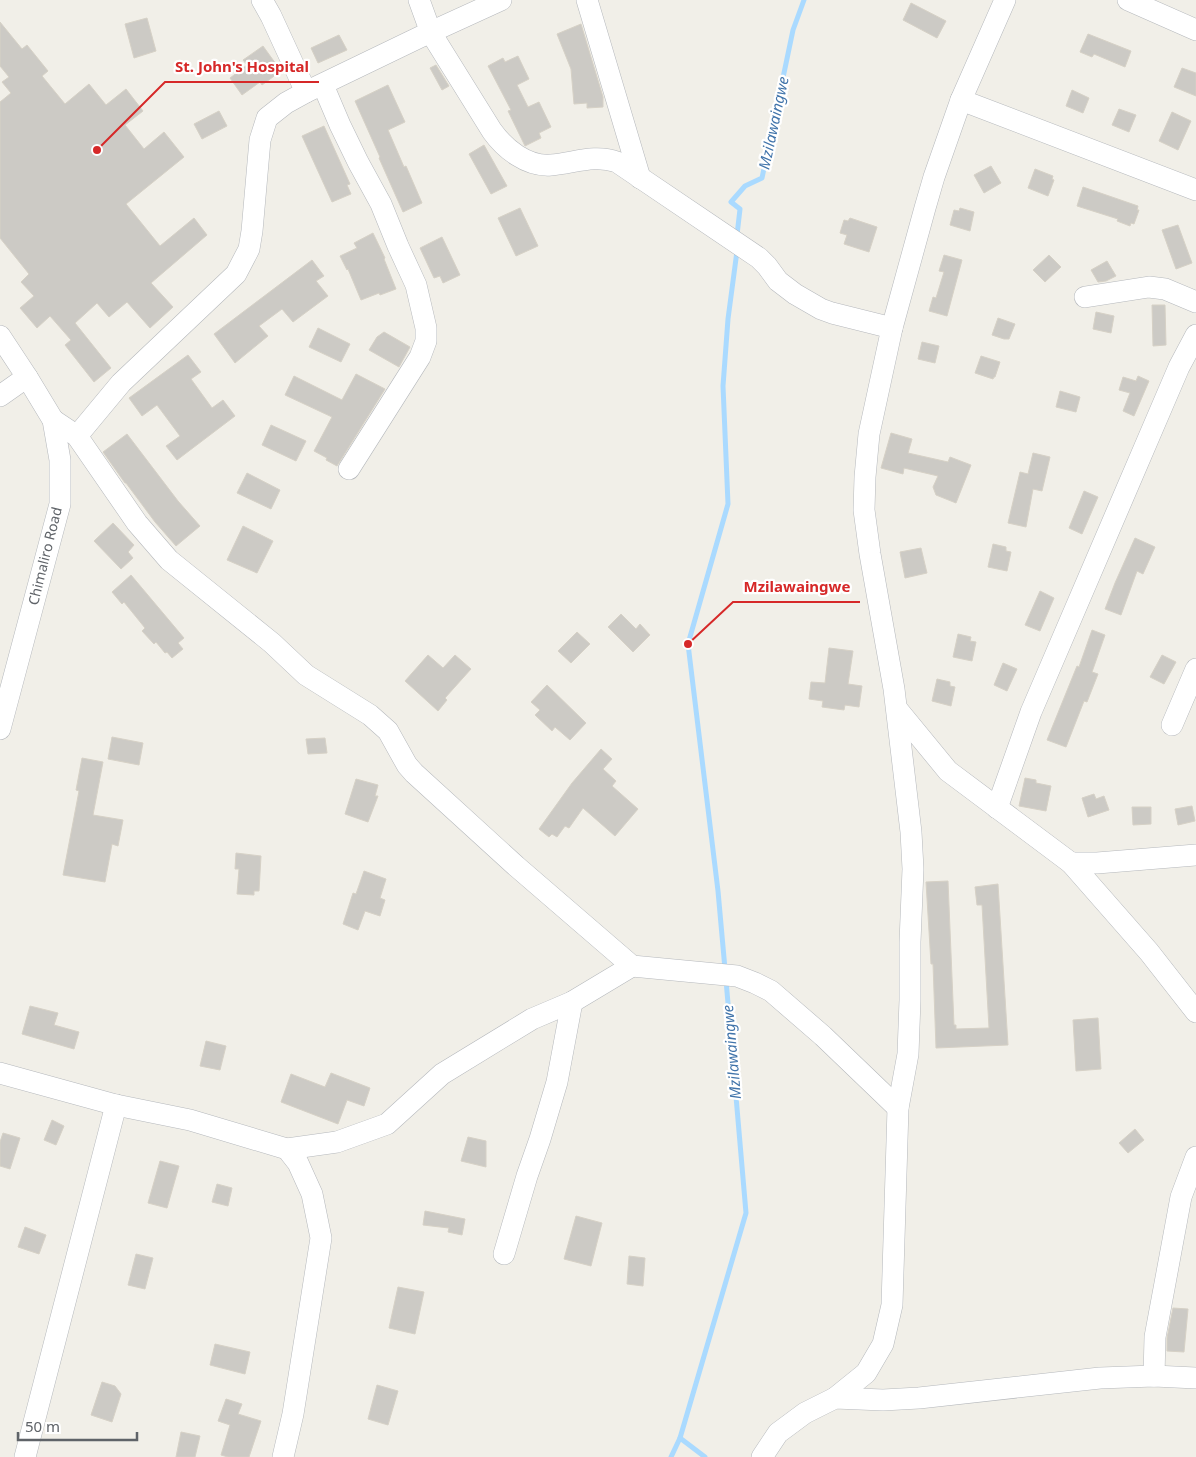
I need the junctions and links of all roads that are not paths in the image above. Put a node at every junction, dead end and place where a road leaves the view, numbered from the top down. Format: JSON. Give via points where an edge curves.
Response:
{"nodes":[{"id":1,"x":262,"y":0,"type":"edge"},
{"id":2,"x":419,"y":0,"type":"edge"},
{"id":3,"x":501,"y":0,"type":"edge"},
{"id":4,"x":586,"y":0,"type":"edge"},
{"id":5,"x":1005,"y":0,"type":"edge"},
{"id":6,"x":1128,"y":0,"type":"edge"},
{"id":7,"x":1196,"y":30,"type":"edge"},
{"id":8,"x":431,"y":33,"type":"junction"},
{"id":9,"x":315,"y":89,"type":"junction"},
{"id":10,"x":961,"y":100,"type":"junction"},
{"id":11,"x":640,"y":178,"type":"junction"},
{"id":12,"x":1196,"y":190,"type":"edge"},
{"id":13,"x":1085,"y":297,"type":"dead end"},
{"id":14,"x":1196,"y":302,"type":"edge"},
{"id":15,"x":892,"y":328,"type":"junction"},
{"id":16,"x":0,"y":336,"type":"edge"},
{"id":17,"x":1196,"y":336,"type":"edge"},
{"id":18,"x":27,"y":377,"type":"junction"},
{"id":19,"x":0,"y":396,"type":"edge"},
{"id":20,"x":53,"y":420,"type":"junction"},
{"id":21,"x":77,"y":436,"type":"junction"},
{"id":22,"x":349,"y":470,"type":"dead end"},
{"id":23,"x":1196,"y":668,"type":"edge"},
{"id":24,"x":897,"y":709,"type":"junction"},
{"id":25,"x":1172,"y":725,"type":"dead end"},
{"id":26,"x":0,"y":729,"type":"edge"},
{"id":27,"x":997,"y":808,"type":"junction"},
{"id":28,"x":1196,"y":855,"type":"edge"},
{"id":29,"x":1071,"y":863,"type":"junction"},
{"id":30,"x":632,"y":966,"type":"junction"},
{"id":31,"x":572,"y":1002,"type":"junction"},
{"id":32,"x":1196,"y":1012,"type":"edge"},
{"id":33,"x":0,"y":1074,"type":"edge"},
{"id":34,"x":116,"y":1105,"type":"junction"},
{"id":35,"x":898,"y":1108,"type":"junction"},
{"id":36,"x":287,"y":1149,"type":"junction"},
{"id":37,"x":1196,"y":1156,"type":"edge"},
{"id":38,"x":504,"y":1254,"type":"dead end"},
{"id":39,"x":1154,"y":1376,"type":"junction"},
{"id":40,"x":1196,"y":1378,"type":"edge"},
{"id":41,"x":836,"y":1398,"type":"junction"},
{"id":42,"x":25,"y":1457,"type":"edge"},
{"id":43,"x":283,"y":1457,"type":"edge"},
{"id":44,"x":762,"y":1457,"type":"edge"}],
"edges":[{"from":1,"to":9,"type":"street"},
{"from":2,"to":8,"type":"street"},
{"from":3,"to":8,"type":"street"},
{"from":4,"to":11,"type":"street"},
{"from":5,"to":10,"type":"street"},
{"from":6,"to":7,"type":"street"},
{"from":8,"to":9,"type":"street"},
{"from":8,"to":11,"type":"street","via":[[492,131],[512,152],[537,164],[549,165],[608,159]]},
{"from":9,"to":21,"type":"street","via":[[286,103],[267,118],[260,140],[249,249],[236,274],[121,383]]},
{"from":9,"to":22,"type":"street","via":[[380,204],[416,285],[426,328],[426,341],[420,357]]},
{"from":10,"to":12,"type":"street"},
{"from":10,"to":15,"type":"street","via":[[934,177]]},
{"from":11,"to":15,"type":"street","via":[[759,258],[778,281],[795,294],[832,313]]},
{"from":13,"to":14,"type":"street","via":[[1148,286],[1165,289]]},
{"from":15,"to":24,"type":"street","via":[[869,434],[864,510]]},
{"from":16,"to":18,"type":"street","name":"Chimaliro Road"},
{"from":17,"to":27,"type":"street","via":[[1179,367],[1031,712]]},
{"from":18,"to":19,"type":"street"},
{"from":18,"to":20,"type":"street","name":"Chimaliro Road"},
{"from":20,"to":21,"type":"street"},
{"from":20,"to":26,"type":"street","name":"Chimaliro Road","via":[[60,460],[60,504]]},
{"from":21,"to":30,"type":"street","via":[[137,523],[169,560],[272,643],[306,675],[370,715],[388,731],[414,774]]},
{"from":23,"to":25,"type":"street"},
{"from":24,"to":27,"type":"street","via":[[948,771]]},
{"from":24,"to":35,"type":"street","via":[[913,869],[908,1054]]},
{"from":27,"to":29,"type":"street"},
{"from":28,"to":29,"type":"street"},
{"from":29,"to":32,"type":"street","via":[[1149,952]]},
{"from":30,"to":31,"type":"street"},
{"from":30,"to":35,"type":"street","via":[[738,976],[755,983],[771,992],[823,1036]]},
{"from":31,"to":36,"type":"street","via":[[532,1019],[442,1074],[387,1124],[337,1142]]},
{"from":31,"to":38,"type":"street","via":[[557,1082]]},
{"from":33,"to":34,"type":"street"},
{"from":34,"to":36,"type":"street","via":[[190,1120]]},
{"from":34,"to":42,"type":"street"},
{"from":35,"to":41,"type":"street","via":[[892,1305],[883,1344],[866,1373]]},
{"from":36,"to":43,"type":"street","via":[[298,1163],[312,1194],[321,1238],[293,1414]]},
{"from":37,"to":39,"type":"street","via":[[1181,1197],[1155,1336]]},
{"from":39,"to":40,"type":"street"},
{"from":39,"to":41,"type":"street","via":[[1100,1378],[892,1400]]},
{"from":41,"to":44,"type":"street","via":[[805,1413],[778,1434]]}]}
